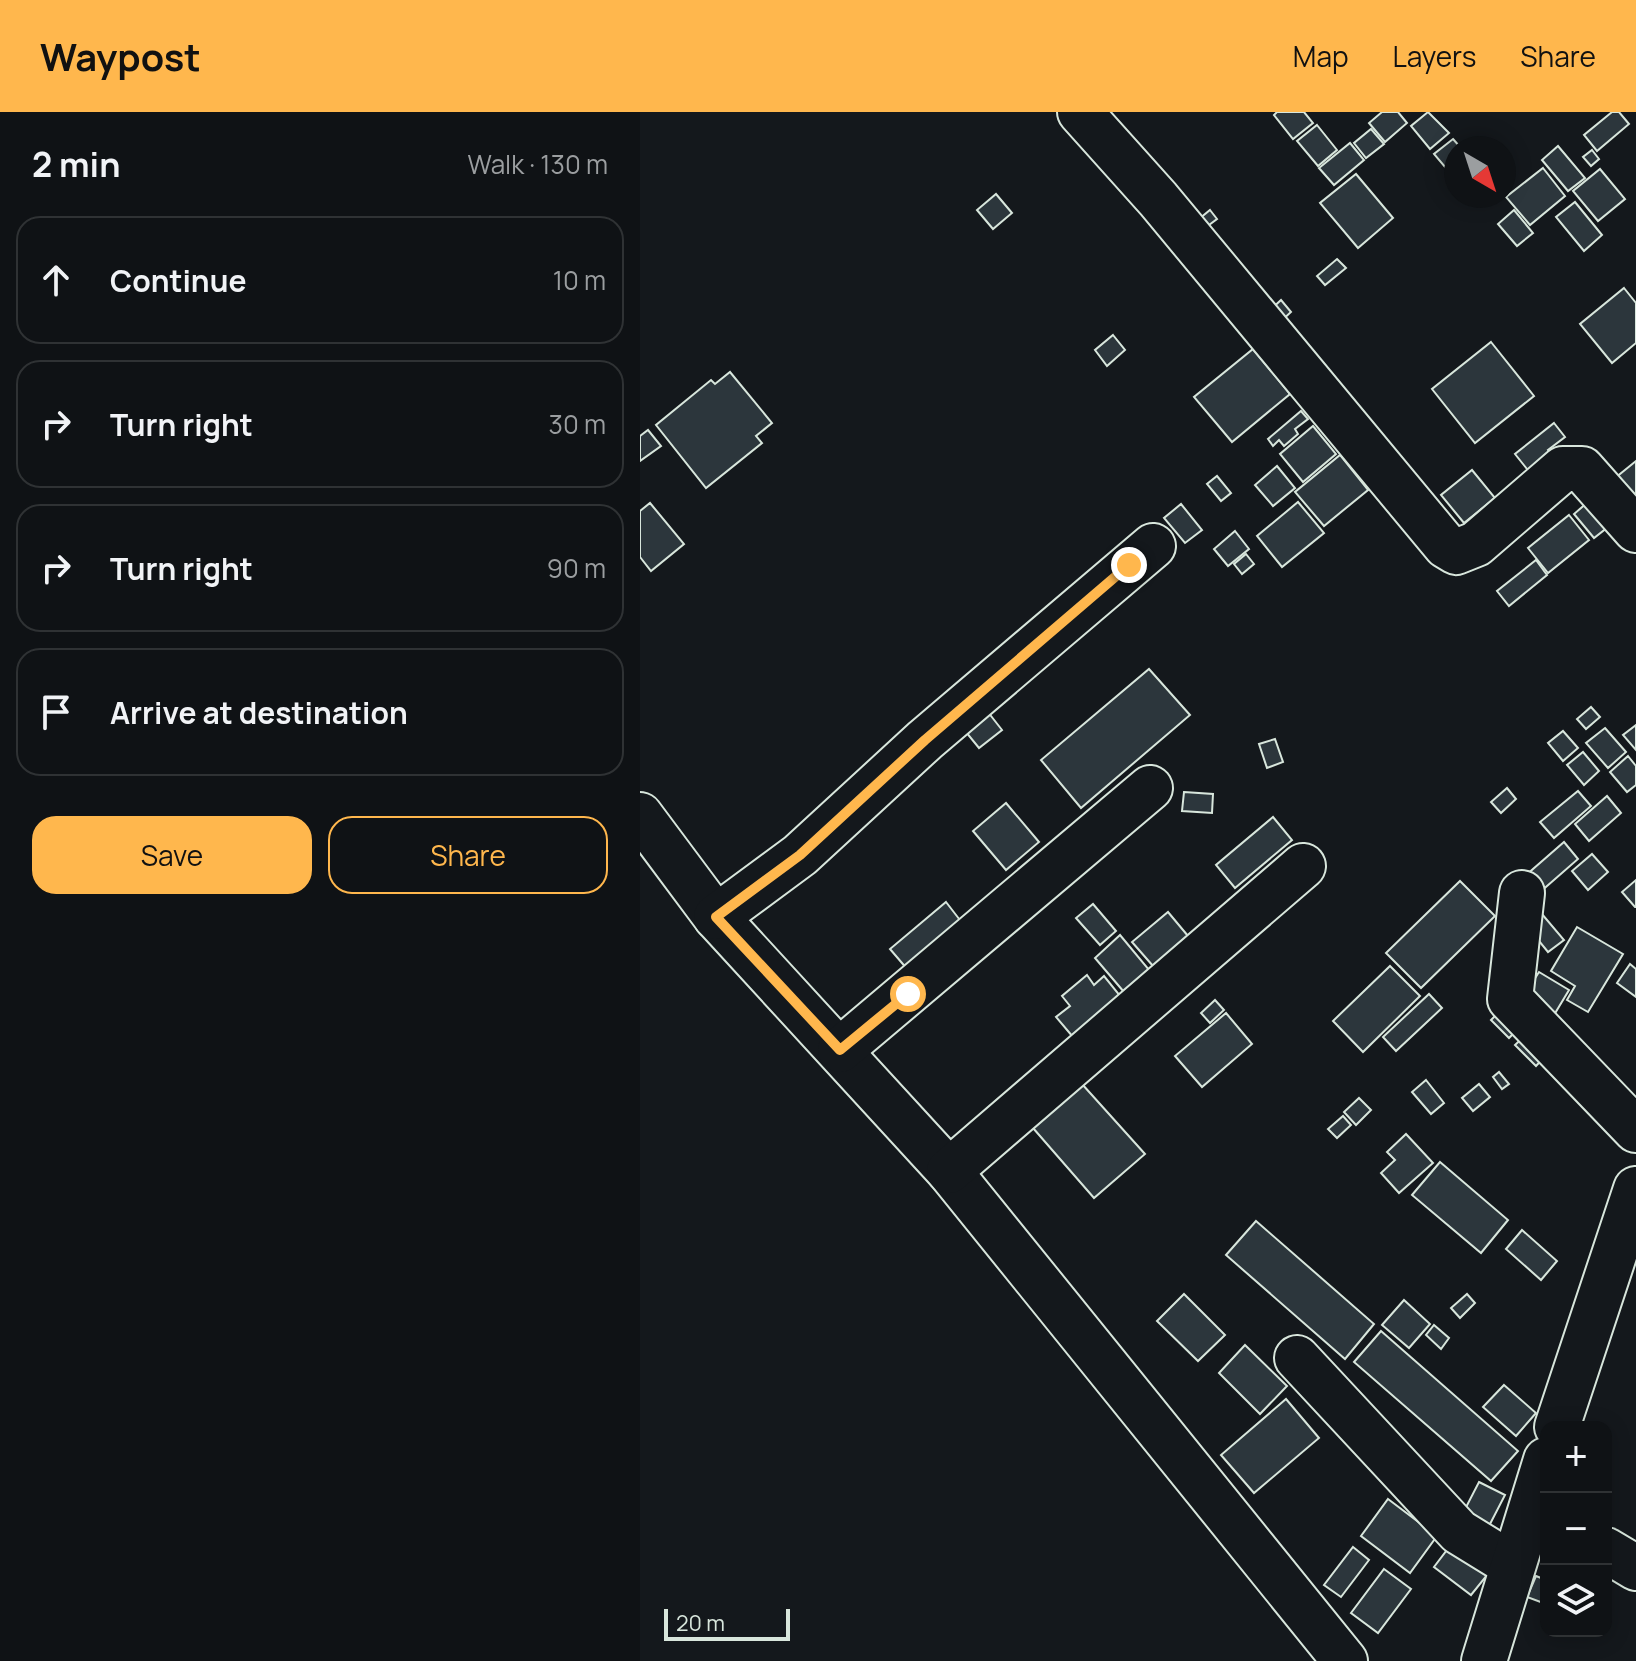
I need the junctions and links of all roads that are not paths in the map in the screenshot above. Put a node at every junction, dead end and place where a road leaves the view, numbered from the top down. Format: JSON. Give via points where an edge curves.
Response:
{"nodes":[{"id":1,"x":1080,"y":112,"type":"edge"},
{"id":2,"x":1636,"y":530,"type":"edge"},
{"id":3,"x":1153,"y":546,"type":"dead end"},
{"id":4,"x":1150,"y":788,"type":"dead end"},
{"id":5,"x":640,"y":815,"type":"edge"},
{"id":6,"x":1303,"y":866,"type":"dead end"},
{"id":7,"x":1522,"y":893,"type":"dead end"},
{"id":8,"x":716,"y":917,"type":"junction"},
{"id":9,"x":840,"y":1050,"type":"junction"},
{"id":10,"x":1636,"y":1130,"type":"edge"},
{"id":11,"x":949,"y":1171,"type":"junction"},
{"id":12,"x":1636,"y":1189,"type":"edge"},
{"id":13,"x":1297,"y":1358,"type":"dead end"},
{"id":14,"x":1559,"y":1421,"type":"edge"},
{"id":15,"x":1540,"y":1491,"type":"edge"},
{"id":16,"x":1612,"y":1554,"type":"edge"},
{"id":17,"x":1511,"y":1564,"type":"junction"},
{"id":18,"x":1636,"y":1568,"type":"edge"},
{"id":19,"x":1345,"y":1661,"type":"edge"},
{"id":20,"x":1484,"y":1661,"type":"edge"}],
"edges":[{"from":1,"to":2,"type":"street","via":[[1446,546],[1456,552],[1476,544],[1563,469],[1582,469]]},
{"from":3,"to":8,"type":"street","via":[[936,730],[800,855]]},
{"from":4,"to":9,"type":"street"},
{"from":5,"to":8,"type":"street"},
{"from":6,"to":11,"type":"street"},
{"from":7,"to":10,"type":"street","via":[[1510,999]]},
{"from":8,"to":9,"type":"street"},
{"from":9,"to":11,"type":"street"},
{"from":11,"to":19,"type":"street"},
{"from":12,"to":14,"type":"street"},
{"from":13,"to":17,"type":"street","via":[[1459,1532]]},
{"from":15,"to":17,"type":"street"},
{"from":16,"to":18,"type":"street"},
{"from":17,"to":20,"type":"street"}]}
